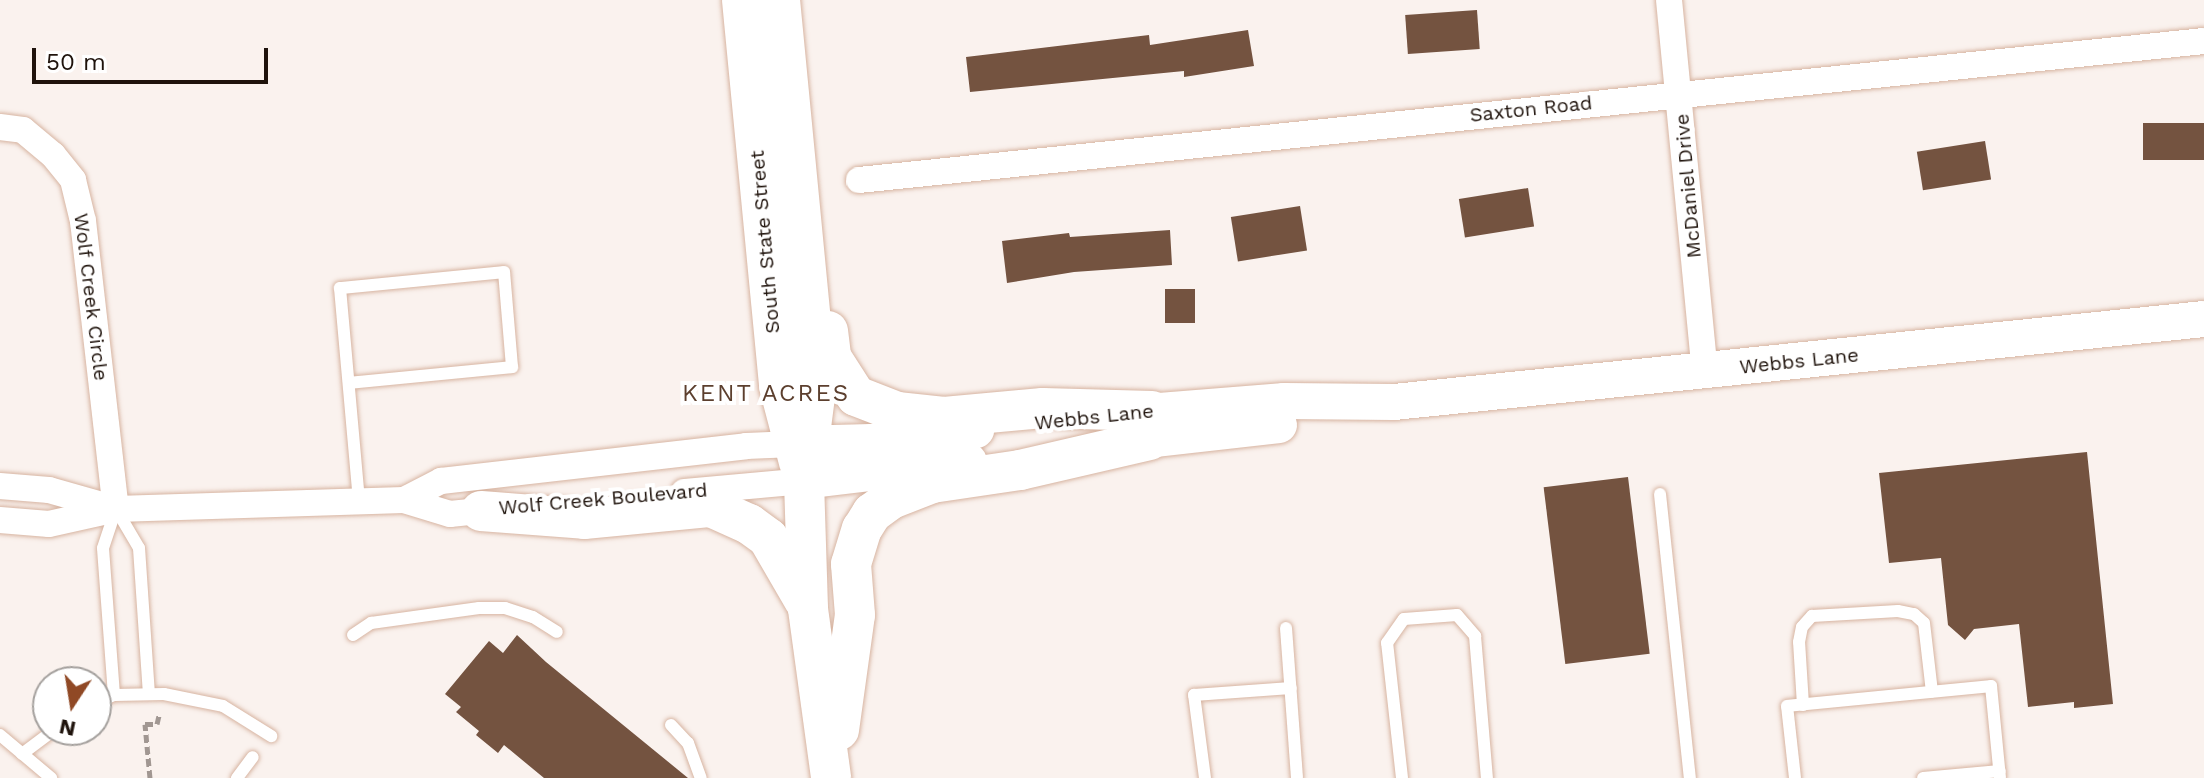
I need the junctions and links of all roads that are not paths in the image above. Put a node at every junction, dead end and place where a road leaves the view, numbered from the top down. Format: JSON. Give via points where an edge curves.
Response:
{"nodes":[{"id":1,"x":742,"y":0,"type":"edge"},
{"id":2,"x":1669,"y":0,"type":"edge"},
{"id":3,"x":781,"y":14,"type":"edge"},
{"id":4,"x":2204,"y":41,"type":"edge"},
{"id":5,"x":1679,"y":94,"type":"junction"},
{"id":6,"x":0,"y":127,"type":"edge"},
{"id":7,"x":859,"y":180,"type":"dead end"},
{"id":8,"x":2204,"y":319,"type":"edge"},
{"id":9,"x":1705,"y":371,"type":"junction"},
{"id":10,"x":349,"y":383,"type":"junction"},
{"id":11,"x":1151,"y":425,"type":"junction"},
{"id":12,"x":803,"y":456,"type":"junction"},
{"id":13,"x":0,"y":486,"type":"edge"},
{"id":14,"x":1660,"y":494,"type":"dead end"},
{"id":15,"x":404,"y":500,"type":"junction"},
{"id":16,"x":359,"y":501,"type":"junction"},
{"id":17,"x":116,"y":509,"type":"junction"},
{"id":18,"x":481,"y":511,"type":"junction"},
{"id":19,"x":0,"y":520,"type":"edge"},
{"id":20,"x":808,"y":609,"type":"junction"},
{"id":21,"x":1286,"y":628,"type":"dead end"},
{"id":22,"x":557,"y":632,"type":"dead end"},
{"id":23,"x":353,"y":635,"type":"dead end"},
{"id":24,"x":1291,"y":688,"type":"junction"},
{"id":25,"x":1932,"y":692,"type":"junction"},
{"id":26,"x":149,"y":694,"type":"junction"},
{"id":27,"x":114,"y":695,"type":"joint"},
{"id":28,"x":1803,"y":705,"type":"junction"},
{"id":29,"x":671,"y":725,"type":"dead end"},
{"id":30,"x":0,"y":735,"type":"edge"},
{"id":31,"x":271,"y":736,"type":"dead end"},
{"id":32,"x":33,"y":746,"type":"edge"},
{"id":33,"x":22,"y":754,"type":"junction"},
{"id":34,"x":253,"y":757,"type":"dead end"},
{"id":35,"x":2000,"y":775,"type":"edge"},
{"id":36,"x":51,"y":778,"type":"edge"},
{"id":37,"x":237,"y":778,"type":"edge"},
{"id":38,"x":701,"y":778,"type":"edge"},
{"id":39,"x":832,"y":778,"type":"edge"},
{"id":40,"x":1205,"y":778,"type":"edge"},
{"id":41,"x":1297,"y":778,"type":"edge"},
{"id":42,"x":1402,"y":778,"type":"edge"},
{"id":43,"x":1487,"y":778,"type":"edge"},
{"id":44,"x":1690,"y":778,"type":"edge"},
{"id":45,"x":1795,"y":778,"type":"edge"},
{"id":46,"x":1923,"y":778,"type":"edge"}],
"edges":[{"from":1,"to":12,"type":"main road","name":"South State Street","via":[[779,386]]},
{"from":2,"to":5,"type":"street","name":"McDaniel Drive"},
{"from":3,"to":11,"type":"main road","via":[[807,134],[831,357],[856,396],[916,416],[1043,408]]},
{"from":3,"to":12,"type":"main road","name":"South State Street","via":[[817,381]]},
{"from":4,"to":5,"type":"street","name":"Saxton Road"},
{"from":5,"to":7,"type":"street","name":"Saxton Road"},
{"from":5,"to":9,"type":"street","name":"McDaniel Drive"},
{"from":6,"to":17,"type":"street","name":"Wolf Creek Circle","via":[[23,130],[73,180],[83,221]]},
{"from":8,"to":9,"type":"street","name":"Webbs Lane"},
{"from":9,"to":11,"type":"street","name":"Webbs Lane","via":[[1394,402],[1284,401]]},
{"from":10,"to":10,"type":"lane","via":[[340,288],[504,272],[512,367]]},
{"from":10,"to":16,"type":"lane"},
{"from":11,"to":12,"type":"street","name":"Webbs Lane"},
{"from":11,"to":39,"type":"main road","via":[[1020,470],[932,483],[872,513],[851,564],[855,615]]},
{"from":12,"to":15,"type":"street","name":"Wolf Creek Boulevard","via":[[441,481]]},
{"from":12,"to":18,"type":"street","name":"Wolf Creek Boulevard"},
{"from":12,"to":20,"type":"main road","name":"South State Street"},
{"from":13,"to":17,"type":"street","name":"Wolf Creek Boulevard","via":[[49,490]]},
{"from":14,"to":44,"type":"lane"},
{"from":15,"to":16,"type":"street","name":"Wolf Creek Boulevard"},
{"from":15,"to":18,"type":"street","name":"Wolf Creek Boulevard","via":[[450,514]]},
{"from":16,"to":17,"type":"street","name":"Wolf Creek Boulevard"},
{"from":17,"to":19,"type":"street","name":"Wolf Creek Boulevard","via":[[49,524]]},
{"from":17,"to":26,"type":"lane","via":[[139,548]]},
{"from":17,"to":27,"type":"lane","via":[[103,548]]},
{"from":18,"to":20,"type":"main road","via":[[584,519],[711,507],[768,538]]},
{"from":20,"to":39,"type":"main road","name":"South State Street"},
{"from":21,"to":24,"type":"lane"},
{"from":22,"to":23,"type":"lane","via":[[519,612],[479,608],[371,623]]},
{"from":24,"to":40,"type":"lane","via":[[1194,695]]},
{"from":24,"to":41,"type":"lane"},
{"from":25,"to":28,"type":"lane"},
{"from":25,"to":28,"type":"lane","via":[[1924,623],[1914,614],[1812,616],[1802,627],[1799,642]]},
{"from":25,"to":35,"type":"lane","via":[[1991,686]]},
{"from":26,"to":27,"type":"lane"},
{"from":26,"to":31,"type":"lane","via":[[223,706]]},
{"from":28,"to":45,"type":"lane","via":[[1787,706]]},
{"from":29,"to":38,"type":"lane","via":[[688,743]]},
{"from":30,"to":33,"type":"lane"},
{"from":32,"to":33,"type":"lane"},
{"from":33,"to":36,"type":"lane"},
{"from":34,"to":37,"type":"lane"},
{"from":35,"to":46,"type":"lane"},
{"from":42,"to":43,"type":"lane","via":[[1387,643],[1404,619],[1457,615],[1475,636]]}]}
